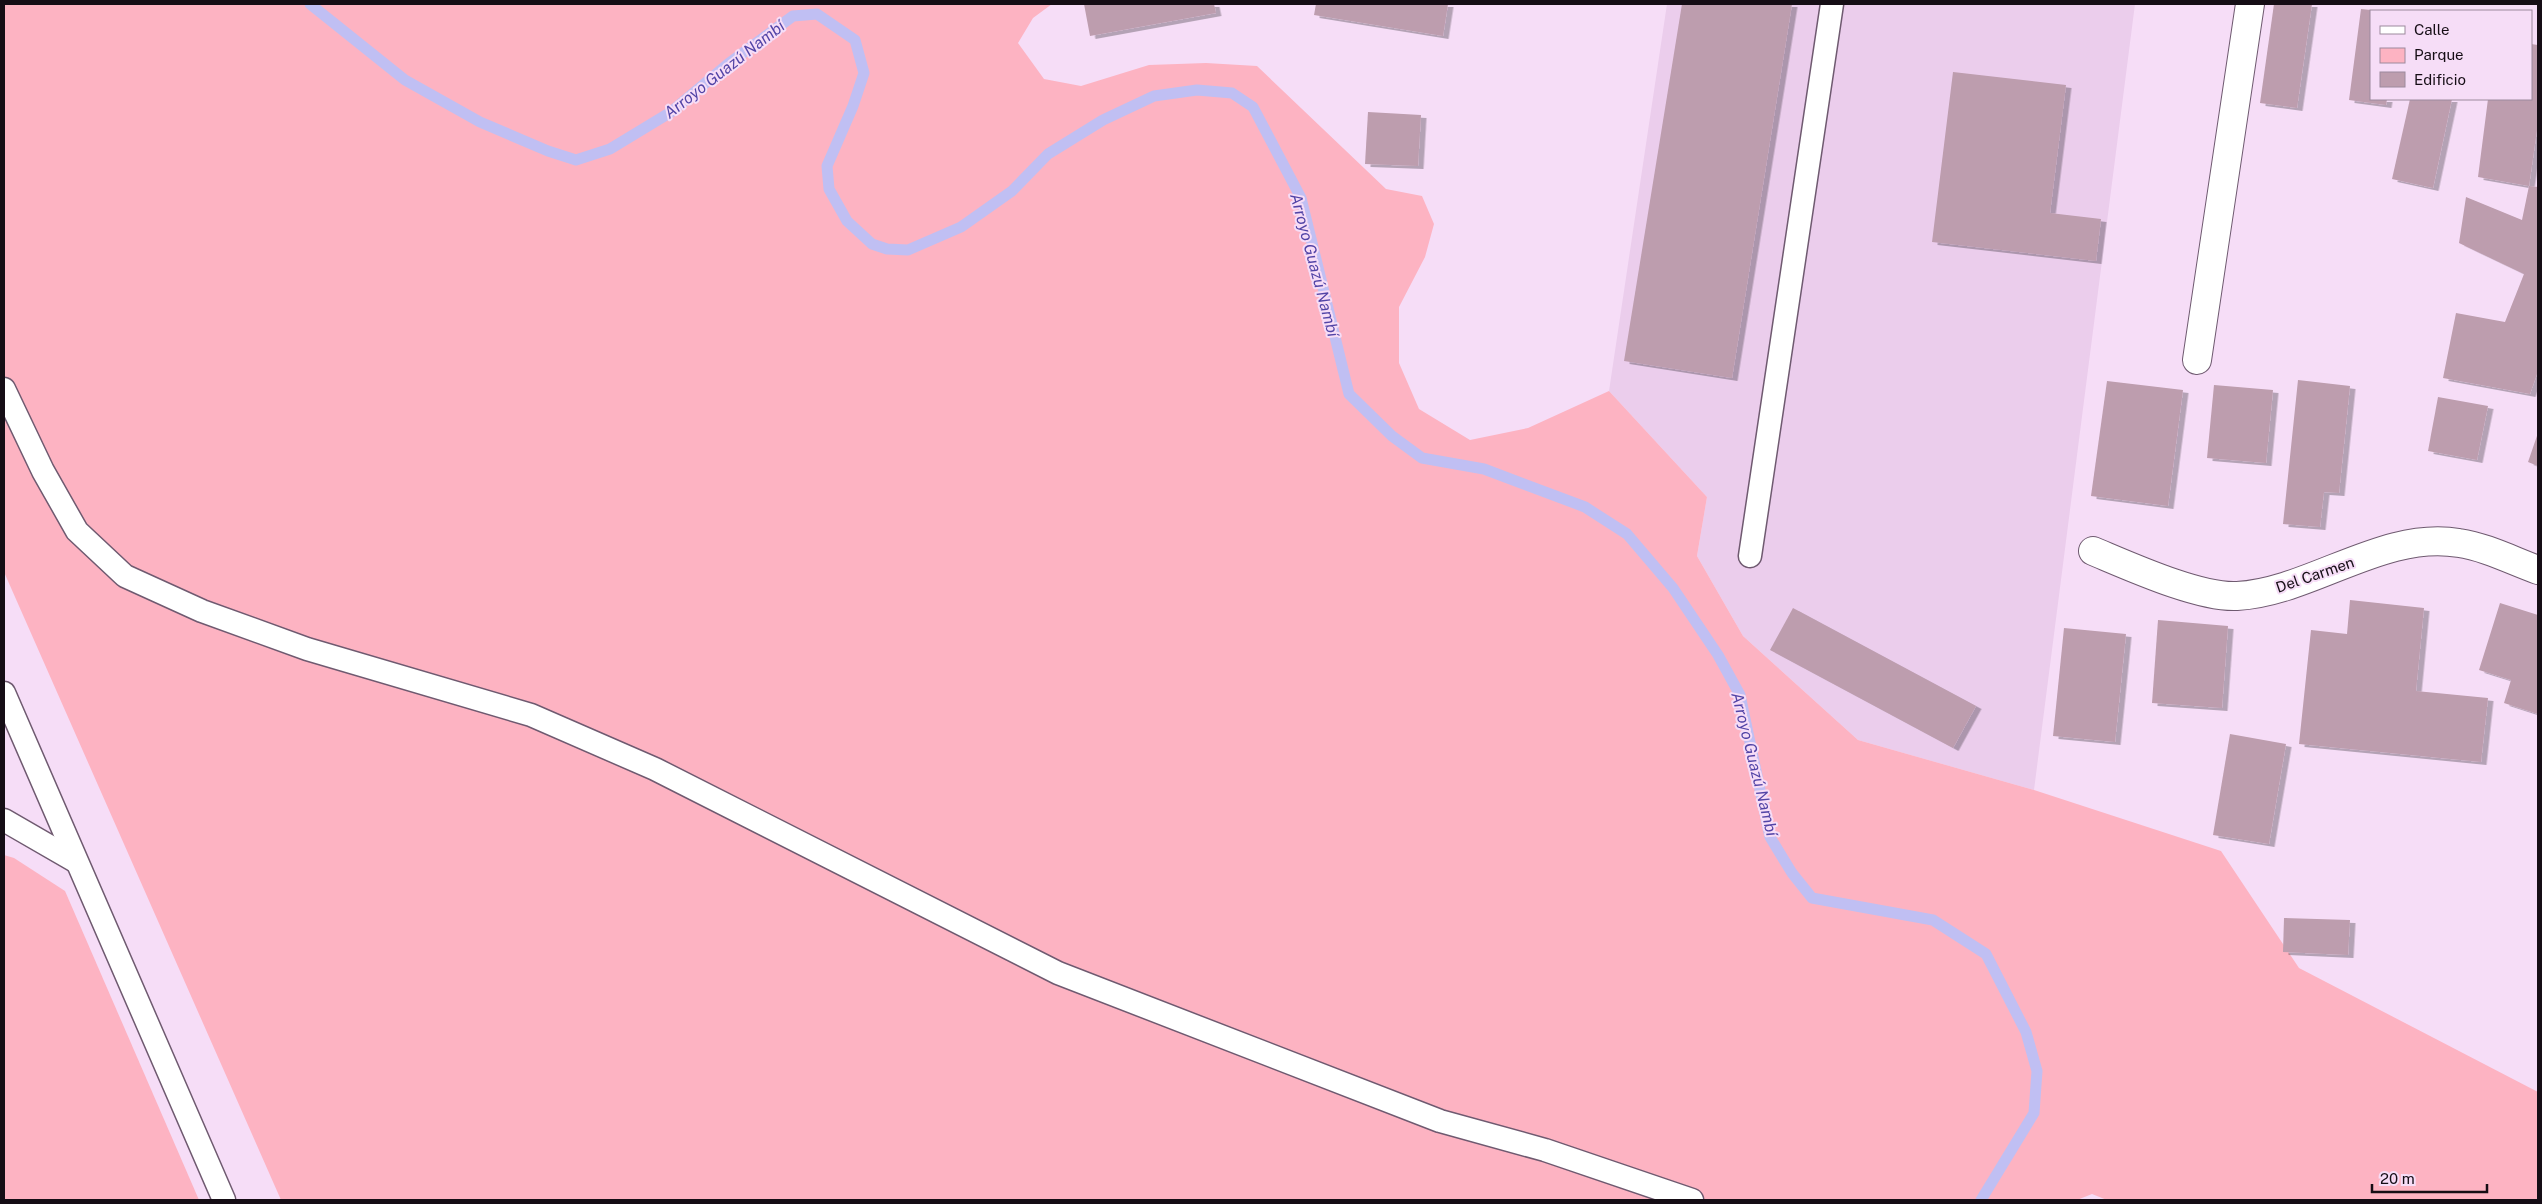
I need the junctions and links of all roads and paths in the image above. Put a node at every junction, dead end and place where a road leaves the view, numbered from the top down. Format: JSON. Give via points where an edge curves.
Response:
{"nodes":[{"id":1,"x":1832,"y":4,"type":"edge"},
{"id":2,"x":2250,"y":4,"type":"edge"},
{"id":3,"x":2197,"y":360,"type":"dead end"},
{"id":4,"x":4,"y":389,"type":"edge"},
{"id":5,"x":2093,"y":551,"type":"dead end"},
{"id":6,"x":1750,"y":556,"type":"dead end"},
{"id":7,"x":2538,"y":570,"type":"edge"},
{"id":8,"x":4,"y":693,"type":"edge"},
{"id":9,"x":4,"y":820,"type":"edge"},
{"id":10,"x":75,"y":861,"type":"junction"},
{"id":11,"x":224,"y":1200,"type":"edge"},
{"id":12,"x":1692,"y":1200,"type":"edge"}],
"edges":[{"from":1,"to":6,"type":"lane"},
{"from":2,"to":3,"type":"street"},
{"from":4,"to":12,"type":"lane","via":[[43,471],[78,530],[126,576],[202,611],[307,649],[539,719],[655,769],[930,910],[1076,980],[1440,1121],[1545,1150]]},
{"from":5,"to":7,"type":"street","name":"Del Carmen","via":[[2146,574],[2219,596],[2263,592],[2401,546],[2428,542],[2460,543]]},
{"from":8,"to":10,"type":"lane"},
{"from":9,"to":10,"type":"lane"},
{"from":10,"to":11,"type":"lane"}]}
